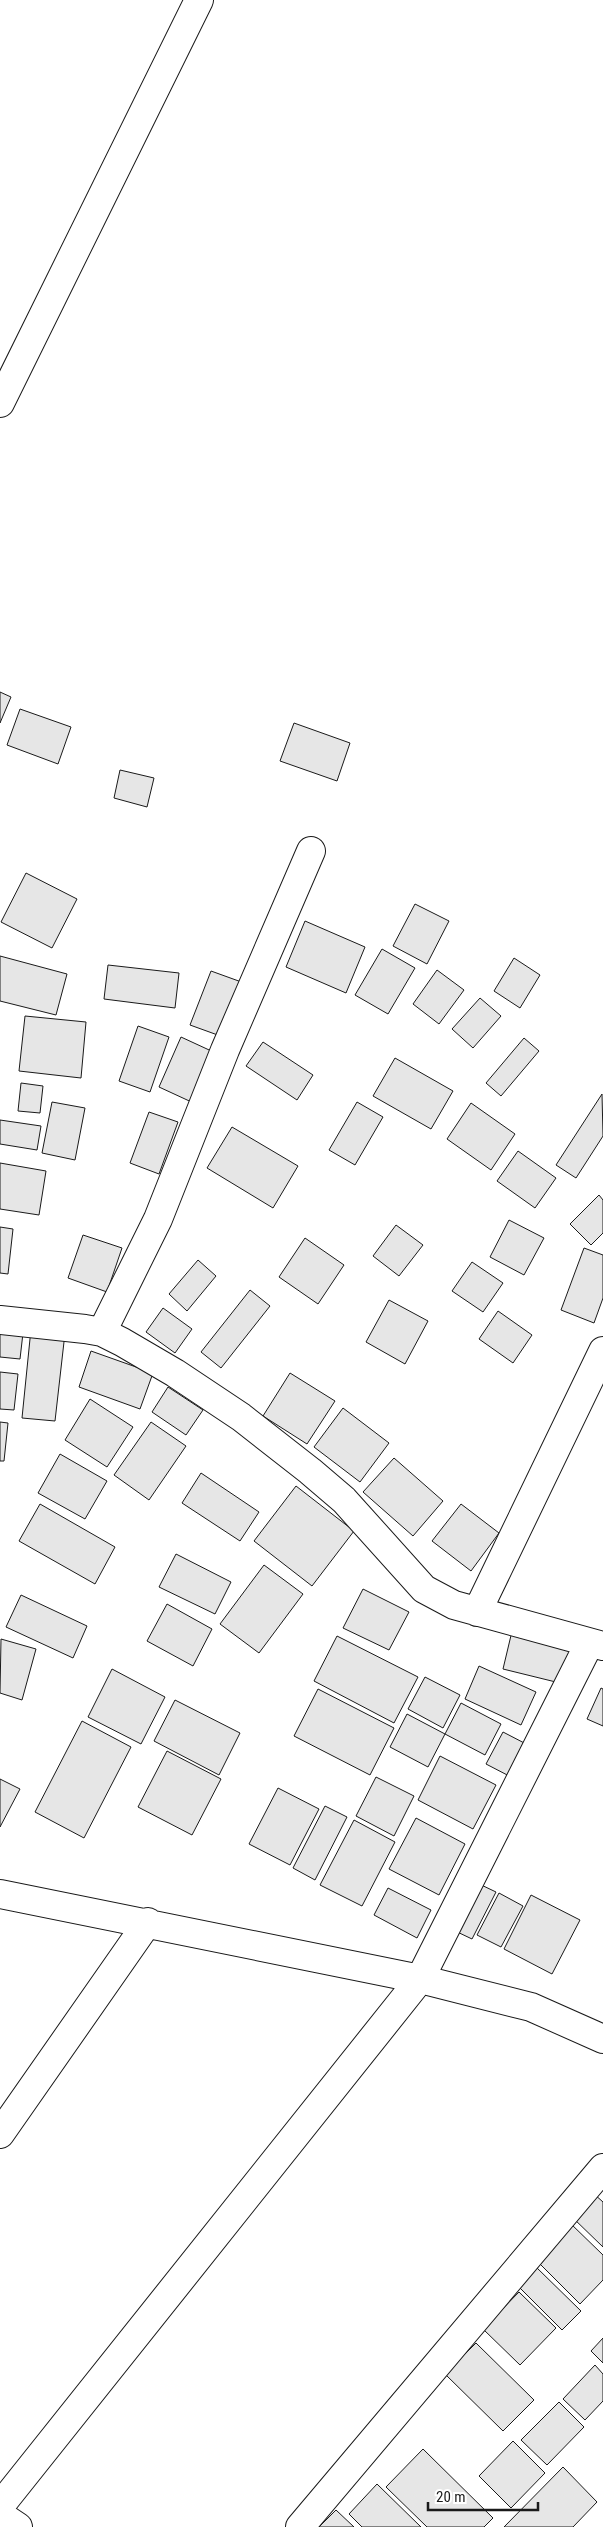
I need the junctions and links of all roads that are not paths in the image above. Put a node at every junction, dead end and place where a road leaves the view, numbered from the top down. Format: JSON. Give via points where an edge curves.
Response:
{"nodes":[{"id":1,"x":199,"y":0,"type":"edge"},
{"id":2,"x":0,"y":403,"type":"edge"},
{"id":3,"x":311,"y":851,"type":"dead end"},
{"id":4,"x":0,"y":1320,"type":"edge"},
{"id":5,"x":102,"y":1332,"type":"junction"},
{"id":6,"x":603,"y":1351,"type":"edge"},
{"id":7,"x":477,"y":1612,"type":"junction"},
{"id":8,"x":596,"y":1645,"type":"edge"},
{"id":9,"x":0,"y":1894,"type":"edge"},
{"id":10,"x":148,"y":1922,"type":"junction"},
{"id":11,"x":420,"y":1980,"type":"junction"},
{"id":12,"x":603,"y":2039,"type":"edge"},
{"id":13,"x":0,"y":2134,"type":"edge"},
{"id":14,"x":603,"y":2168,"type":"edge"},
{"id":15,"x":0,"y":2506,"type":"edge"},
{"id":16,"x":0,"y":2515,"type":"edge"},
{"id":17,"x":18,"y":2527,"type":"edge"},
{"id":18,"x":300,"y":2527,"type":"edge"}],
"edges":[{"from":1,"to":2,"type":"street"},
{"from":3,"to":5,"type":"street","via":[[225,1050],[158,1219]]},
{"from":4,"to":5,"type":"street"},
{"from":5,"to":7,"type":"street","via":[[175,1373],[241,1418],[344,1500],[424,1589],[454,1605]]},
{"from":6,"to":7,"type":"street"},
{"from":7,"to":8,"type":"street"},
{"from":8,"to":11,"type":"street"},
{"from":9,"to":10,"type":"street"},
{"from":10,"to":11,"type":"street"},
{"from":10,"to":13,"type":"street"},
{"from":11,"to":12,"type":"street","via":[[531,2007]]},
{"from":11,"to":15,"type":"street"},
{"from":14,"to":18,"type":"street"},
{"from":16,"to":17,"type":"street"}]}
